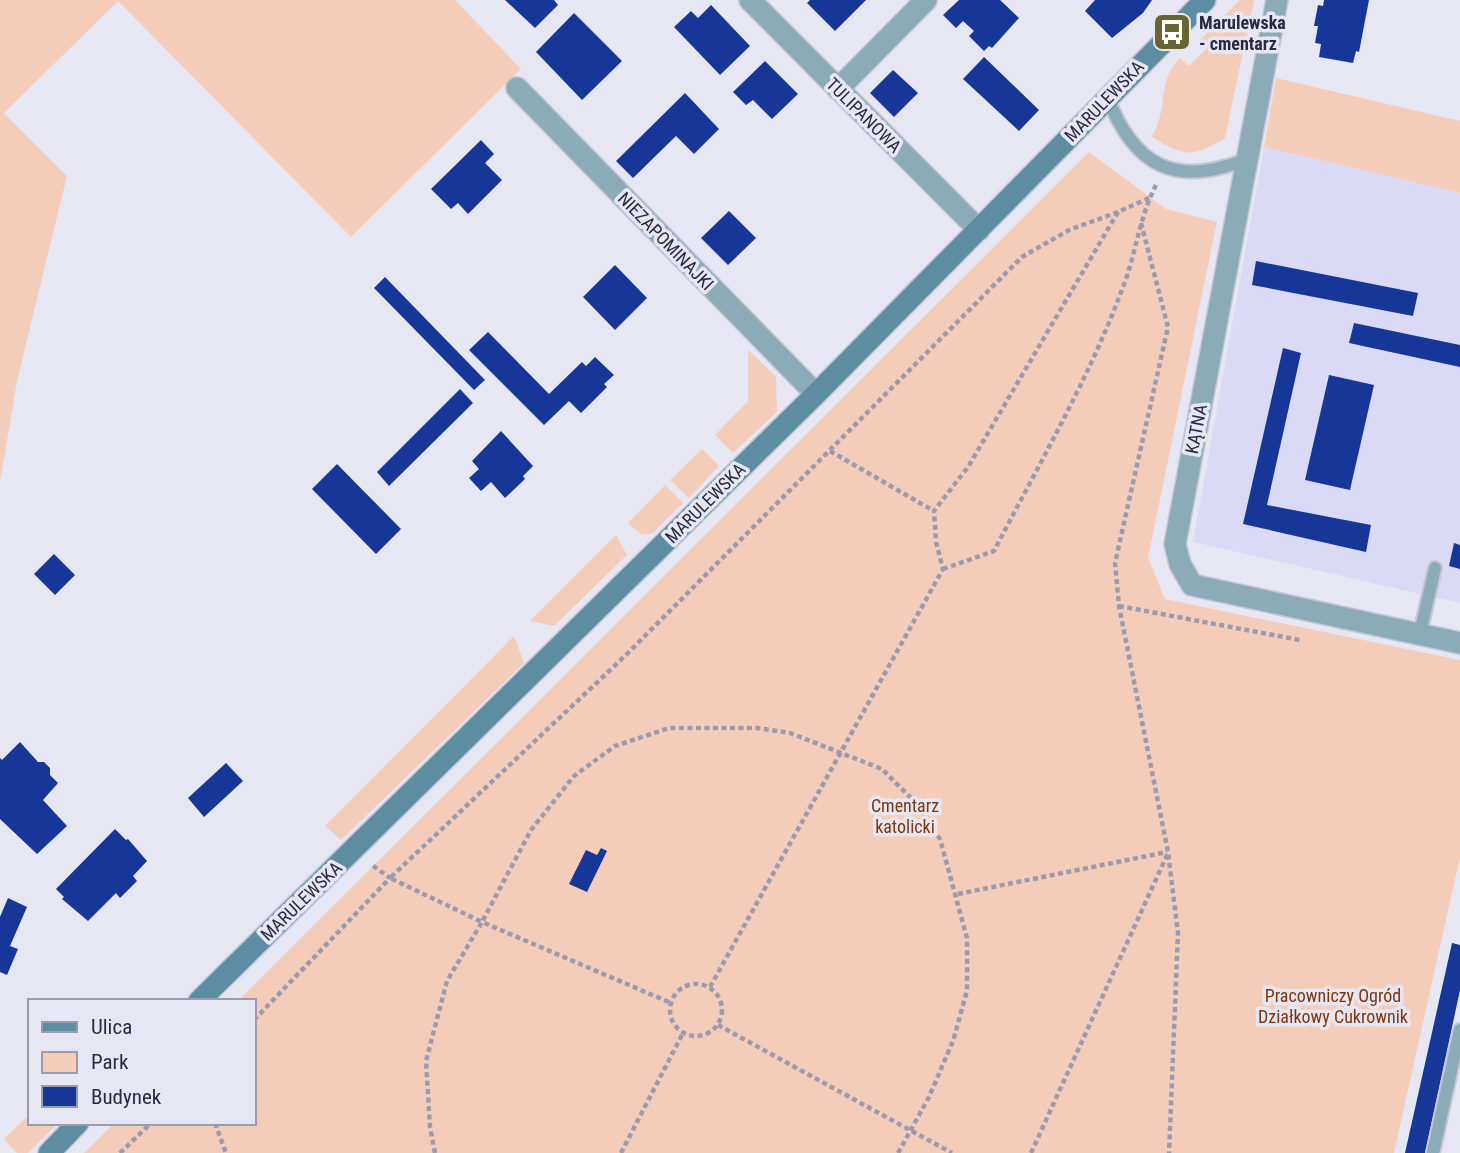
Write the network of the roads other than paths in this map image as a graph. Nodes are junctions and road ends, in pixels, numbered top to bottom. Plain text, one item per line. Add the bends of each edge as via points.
1 (750, 0) edge
2 (926, 0) edge
3 (1205, 0) edge
4 (1277, 0) edge
5 (517, 88) dead end
6 (838, 89) junction
7 (1107, 96) junction
8 (1247, 159) junction
9 (979, 230) junction
10 (816, 394) junction
11 (1435, 568) dead end
12 (1420, 633) junction
13 (1460, 643) edge
14 (201, 999) edge
15 (1460, 1030) edge
16 (76, 1125) edge
17 (49, 1153) edge
18 (1433, 1153) edge

1 - 6 street, TULIPANOWA
2 - 6 street
3 - 7 street, MARULEWSKA
4 - 8 street, KĄTNA
5 - 10 street, NIEZAPOMINAJKI
6 - 9 street, TULIPANOWA
7 - 8 lane via 1119,128 1135,148 1165,168 1188,173 1219,170
7 - 9 street, MARULEWSKA
8 - 12 street, KĄTNA via 1175,544 1180,564 1192,585
9 - 10 street, MARULEWSKA
10 - 14 street, MARULEWSKA
11 - 12 lane
12 - 13 street, KĄTNA
15 - 18 lane
16 - 17 street

